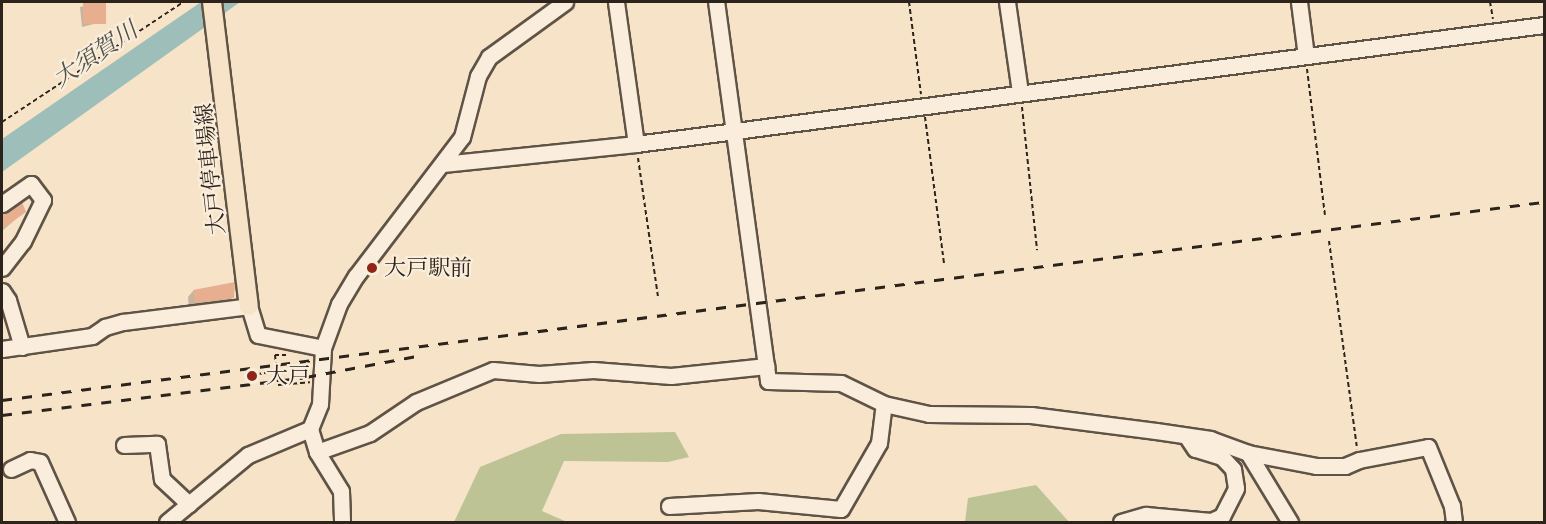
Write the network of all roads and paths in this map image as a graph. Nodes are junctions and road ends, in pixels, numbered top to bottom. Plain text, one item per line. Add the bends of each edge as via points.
1 (183, 2) edge
2 (212, 2) edge
3 (565, 2) edge
4 (616, 2) edge
5 (716, 2) edge
6 (909, 2) edge
7 (1007, 2) edge
8 (1299, 2) edge
9 (1490, 2) edge
10 (1545, 25) edge
11 (1494, 32) junction
12 (1306, 56) junction
13 (1020, 92) junction
14 (923, 104) junction
15 (2, 122) edge
16 (735, 130) junction
17 (636, 144) junction
18 (443, 164) junction
19 (2, 204) edge
20 (1325, 215) dead end
21 (1329, 241) dead end
22 (1037, 250) dead end
23 (944, 264) dead end
24 (2, 268) edge
25 (2, 293) edge
26 (658, 297) dead end
27 (249, 306) junction
28 (22, 346) junction
29 (323, 348) junction
30 (2, 349) edge
31 (275, 356) dead end
32 (766, 366) junction
33 (277, 372) junction
34 (257, 374) dead end
35 (321, 381) junction
36 (884, 404) junction
37 (310, 429) junction
38 (1187, 437) junction
39 (124, 445) dead end
40 (317, 452) junction
41 (1248, 453) junction
42 (1359, 460) junction
43 (11, 469) dead end
44 (189, 504) junction
45 (669, 506) dead end
46 (67, 522) edge
47 (167, 522) edge
48 (342, 522) edge
49 (1121, 522) edge
50 (1290, 522) edge
51 (1454, 522) edge

1 - 15 path
2 - 27 main road, 大戸停車場線
3 - 18 street via 489,57 478,76 469,122
4 - 17 street
5 - 16 street
6 - 14 path
7 - 13 street
8 - 12 street
9 - 11 path
10 - 11 street
11 - 12 street
12 - 13 street
12 - 20 path
13 - 14 street
13 - 22 path
14 - 16 street
14 - 23 path
16 - 17 street
16 - 32 street
17 - 18 street
17 - 26 path
18 - 29 street via 356,276 339,304
19 - 24 street via 31,184 43,200 22,241
21 - 42 path
25 - 28 street
27 - 28 street via 123,322 92,336
27 - 29 street via 258,335
28 - 30 street
29 - 35 street
31 - 33 path, bridge
32 - 36 street via 768,381 841,383
32 - 40 street via 671,376 593,370 539,374 494,370 416,402 370,434
33 - 34 path
33 - 35 path, bridge via 278,385
35 - 37 street via 320,404
36 - 38 street via 929,414 1032,415
36 - 45 street via 879,443 841,509 758,501
37 - 40 street
37 - 44 street via 248,454
38 - 41 street via 1210,439
38 - 49 street via 1195,449 1221,457 1233,469 1236,488 1222,516 1211,521 1146,515
39 - 44 street via 157,444 162,478
40 - 48 street via 340,491
41 - 42 street via 1316,466 1345,466
41 - 50 street
42 - 51 street via 1428,447 1452,506
43 - 46 street via 30,460 40,462
44 - 47 street

